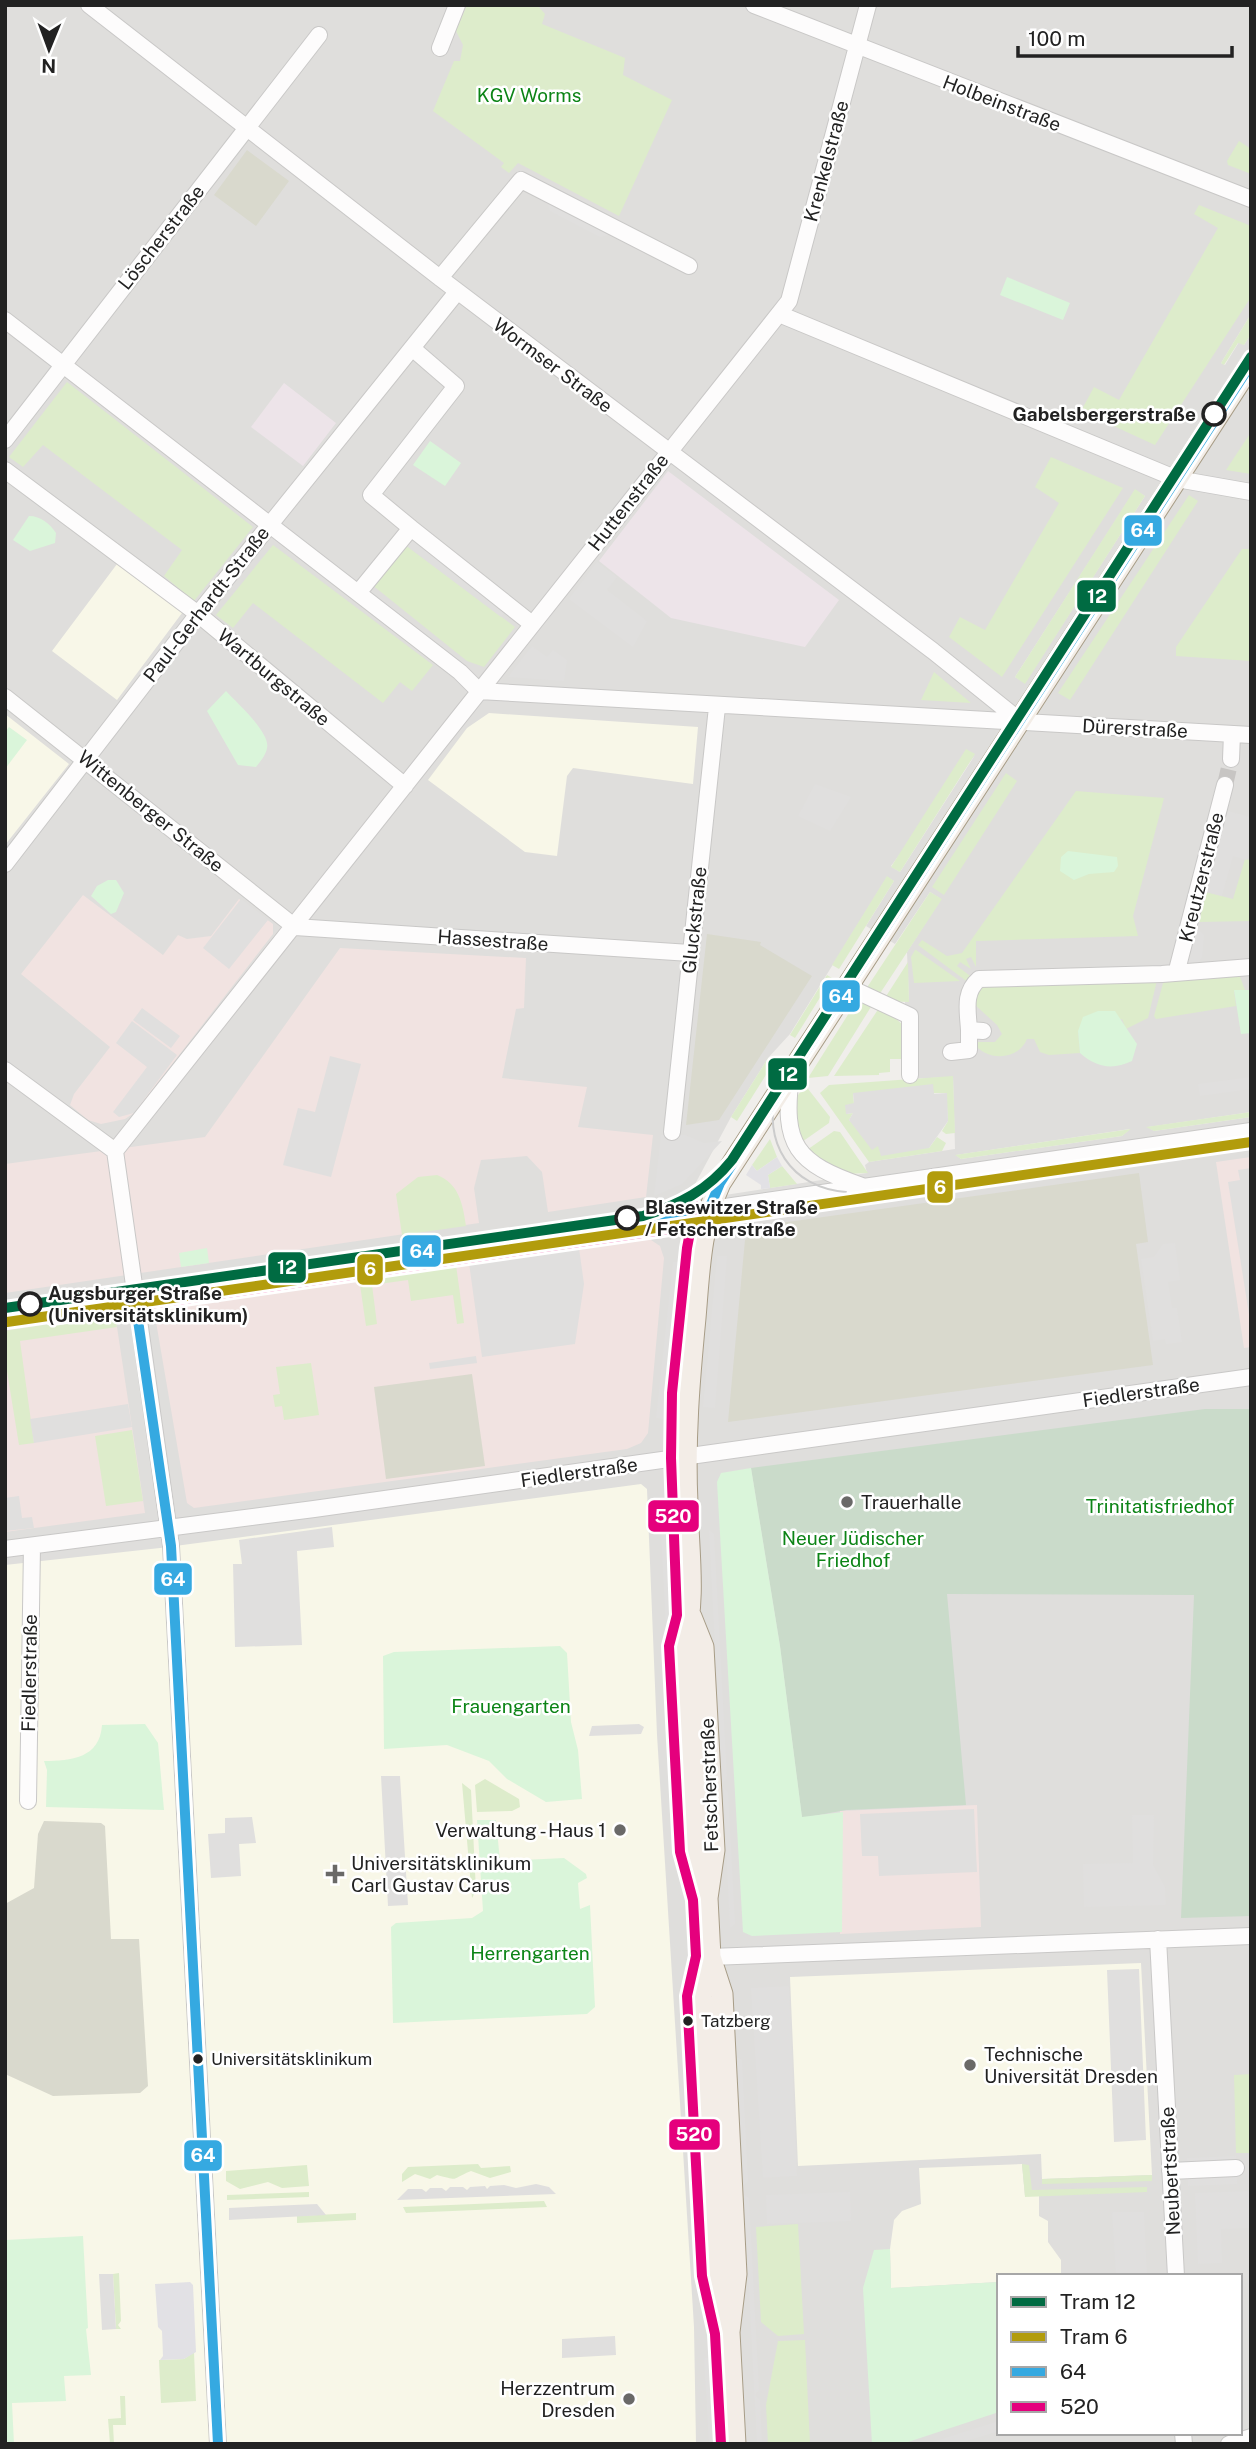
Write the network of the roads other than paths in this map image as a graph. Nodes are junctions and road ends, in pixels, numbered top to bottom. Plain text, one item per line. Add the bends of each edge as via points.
1 (89, 5) edge
2 (457, 5) edge
3 (754, 5) edge
4 (868, 5) edge
5 (319, 36) dead end
6 (857, 46) junction
7 (440, 48) dead end
8 (247, 128) junction
9 (1251, 199) edge
10 (690, 266) dead end
11 (440, 278) junction
12 (457, 292) junction
13 (779, 314) junction
14 (5, 320) edge
15 (412, 348) junction
16 (1251, 364) edge
17 (63, 365) junction
18 (5, 440) edge
19 (667, 451) junction
20 (5, 470) edge
21 (1177, 479) junction
22 (1251, 492) edge
23 (270, 524) junction
24 (411, 528) junction
25 (358, 593) junction
26 (198, 614) junction
27 (532, 624) junction
28 (479, 691) junction
29 (5, 697) edge
30 (717, 707) junction
31 (1020, 722) junction
32 (1232, 734) junction
33 (1251, 735) edge
34 (86, 759) junction
35 (1231, 759) tunnel mouth
36 (1225, 785) tunnel mouth
37 (405, 786) junction
38 (5, 864) edge
39 (295, 927) junction
40 (690, 953) junction
41 (1251, 967) edge
42 (1177, 970) junction
43 (848, 987) junction
44 (951, 1052) dead end
45 (5, 1070) edge
46 (791, 1074) junction
47 (910, 1075) dead end
48 (1251, 1131) edge
49 (672, 1132) dead end
50 (115, 1151) junction
51 (864, 1187) junction
52 (709, 1209) junction
53 (134, 1293) junction
54 (5, 1311) edge
55 (1251, 1377) edge
56 (685, 1457) junction
57 (168, 1529) junction
58 (32, 1546) junction
59 (5, 1549) edge
60 (28, 1801) dead end
61 (1251, 1936) edge
62 (1158, 1940) junction
63 (710, 1957) junction
64 (1236, 2168) dead end
65 (1170, 2171) junction
66 (1176, 2274) edge
67 (1251, 2437) edge
68 (218, 2444) edge
69 (735, 2444) edge
70 (1229, 2444) edge

1 - 8 street, Wormser Straße
2 - 7 street
3 - 6 street, Holbeinstraße
4 - 6 street, Krenkelstraße
5 - 8 street, Löscherstraße
6 - 9 street, Holbeinstraße
6 - 13 street, Krenkelstraße via 789,301
8 - 11 street, Wormser Straße
8 - 17 street, Löscherstraße
10 - 11 street via 521,180
11 - 12 street, Wormser Straße
12 - 15 street, Paul-Gerhardt-Straße
12 - 19 street, Wormser Straße
13 - 19 street, Huttenstraße
13 - 21 street
14 - 17 street
15 - 23 street, Paul-Gerhardt-Straße
15 - 24 street via 456,386 371,495
16 - 21 main road
17 - 18 street, Löscherstraße
17 - 23 street
19 - 27 street, Huttenstraße
19 - 31 street, Wormser Straße
20 - 26 street, Wartburgstraße
21 - 22 street
21 - 31 main road
23 - 25 street
23 - 26 street, Paul-Gerhardt-Straße
24 - 25 street
24 - 27 street
25 - 28 street
26 - 34 street, Paul-Gerhardt-Straße
26 - 37 street, Wartburgstraße
27 - 28 street, Huttenstraße
28 - 30 street, Dürerstraße
28 - 37 street, Huttenstraße
29 - 34 street, Wittenberger Straße
30 - 31 street, Dürerstraße
30 - 40 street, Gluckstraße
31 - 32 street, Dürerstraße
31 - 43 main road
32 - 33 street, Dürerstraße
32 - 35 street
34 - 38 street, Paul-Gerhardt-Straße
34 - 39 street, Wittenberger Straße
36 - 42 street, Kreutzerstraße
37 - 39 street, Huttenstraße
39 - 40 street, Hassestraße
39 - 50 street, Huttenstraße
40 - 49 street, Gluckstraße
41 - 42 street
42 - 44 street via 979,979 967,998 976,1031 969,1051
43 - 46 main road
43 - 47 street via 909,1016
45 - 50 street
46 - 51 street via 788,1114 797,1150 822,1171
46 - 52 main road via 720,1183
48 - 51 street
50 - 53 street
51 - 52 street
52 - 53 street
52 - 56 main road, Fetscherstraße via 686,1394
53 - 54 street
53 - 57 street
55 - 56 street, Fiedlerstraße
56 - 57 street, Fiedlerstraße
56 - 63 main road, Fetscherstraße via 691,1617 703,1647 714,1850 707,1898
57 - 58 street, Fiedlerstraße
57 - 68 street
58 - 59 street, Fiedlerstraße
58 - 60 street, Fiedlerstraße
61 - 62 street
62 - 63 street
62 - 65 street, Neubertstraße
63 - 69 main road via 722,1993 727,2090 736,2274 729,2332
64 - 65 street
65 - 66 street, Neubertstraße
67 - 70 street

